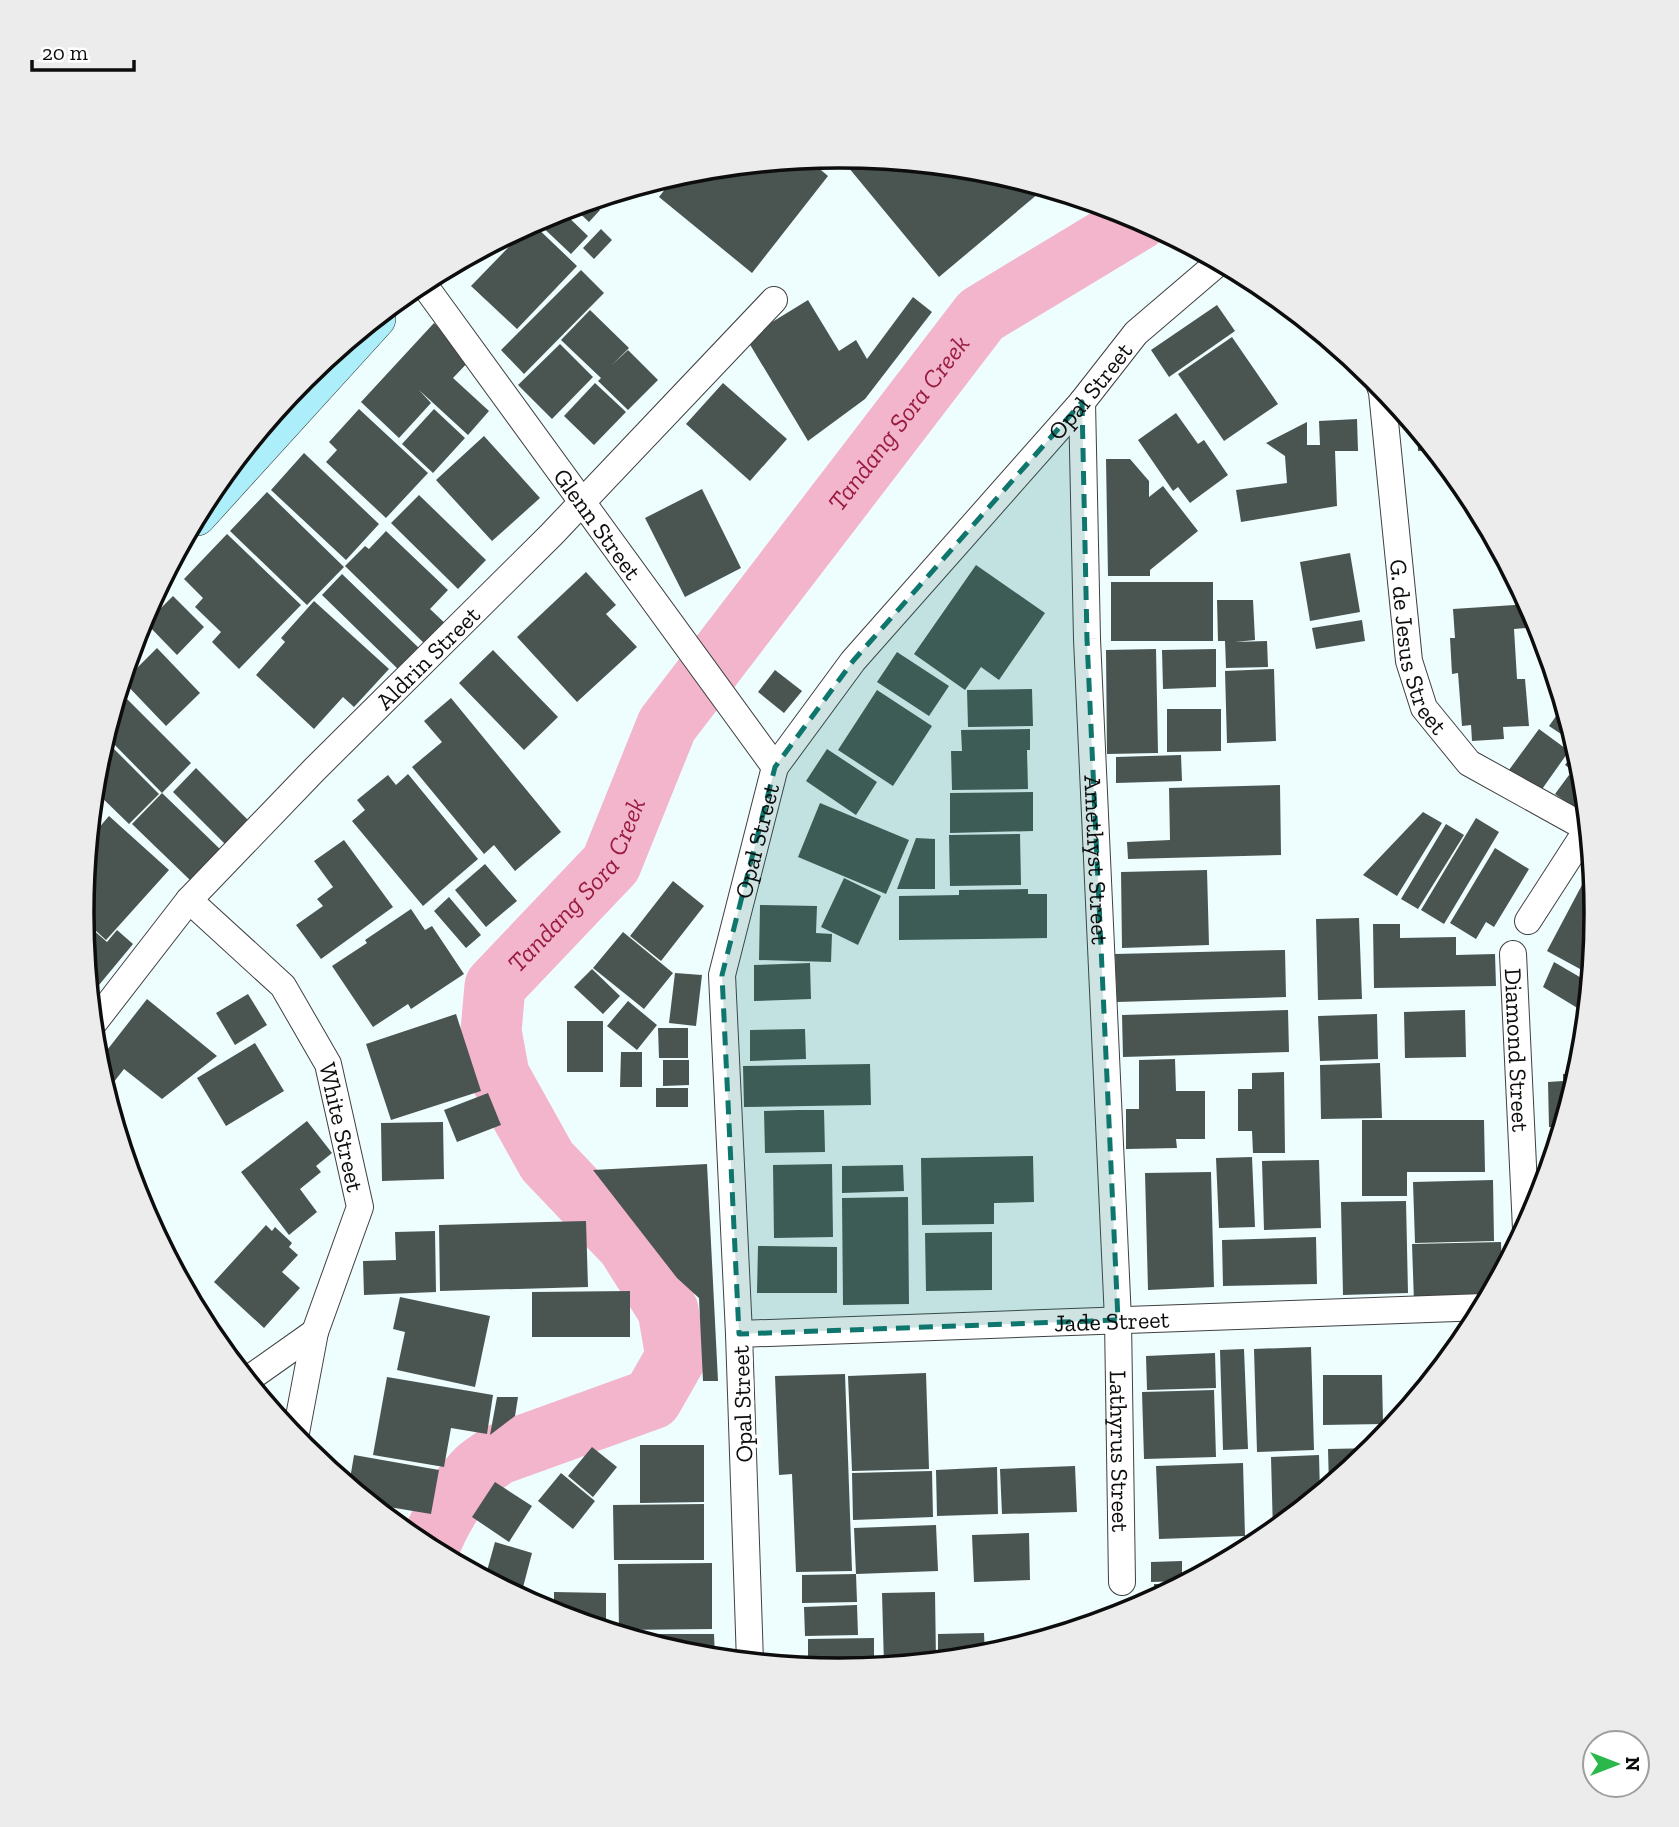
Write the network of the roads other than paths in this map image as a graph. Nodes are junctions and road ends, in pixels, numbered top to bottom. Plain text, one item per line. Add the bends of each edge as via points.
1 (1212, 268) edge
2 (429, 292) edge
3 (774, 300) dead end
4 (326, 374) edge
5 (1082, 402) junction
6 (1383, 405) edge
7 (246, 463) edge
8 (582, 500) junction
9 (775, 767) junction
10 (1579, 824) edge
11 (1581, 841) edge
12 (189, 900) junction
13 (1528, 922) dead end
14 (1513, 954) dead end
15 (101, 1013) edge
16 (1525, 1206) edge
17 (1471, 1307) edge
18 (1118, 1320) junction
19 (315, 1332) junction
20 (739, 1334) junction
21 (254, 1375) edge
22 (298, 1424) edge
23 (1122, 1582) dead end
24 (750, 1653) edge

1 - 5 street, Opal Street via 1136,334
2 - 8 street, Glenn Street
3 - 8 street, Aldrin Street
4 - 7 main road
5 - 9 street, Opal Street via 853,661
5 - 18 street, Amethyst Street via 1087,639
6 - 10 street, G. de Jesus Street via 1409,661 1424,708 1469,763
8 - 9 street, Glenn Street
8 - 12 street, Aldrin Street
9 - 20 street, Opal Street via 722,975
11 - 13 street
12 - 15 street, Aldrin Street
12 - 19 street, White Street via 283,986 328,1064 360,1207
14 - 16 street, Diamond Street
17 - 18 street, Jade Street
18 - 20 street, Jade Street
18 - 23 street, Lathyrus Street
19 - 21 street
19 - 22 street, White Street
20 - 24 street, Opal Street

